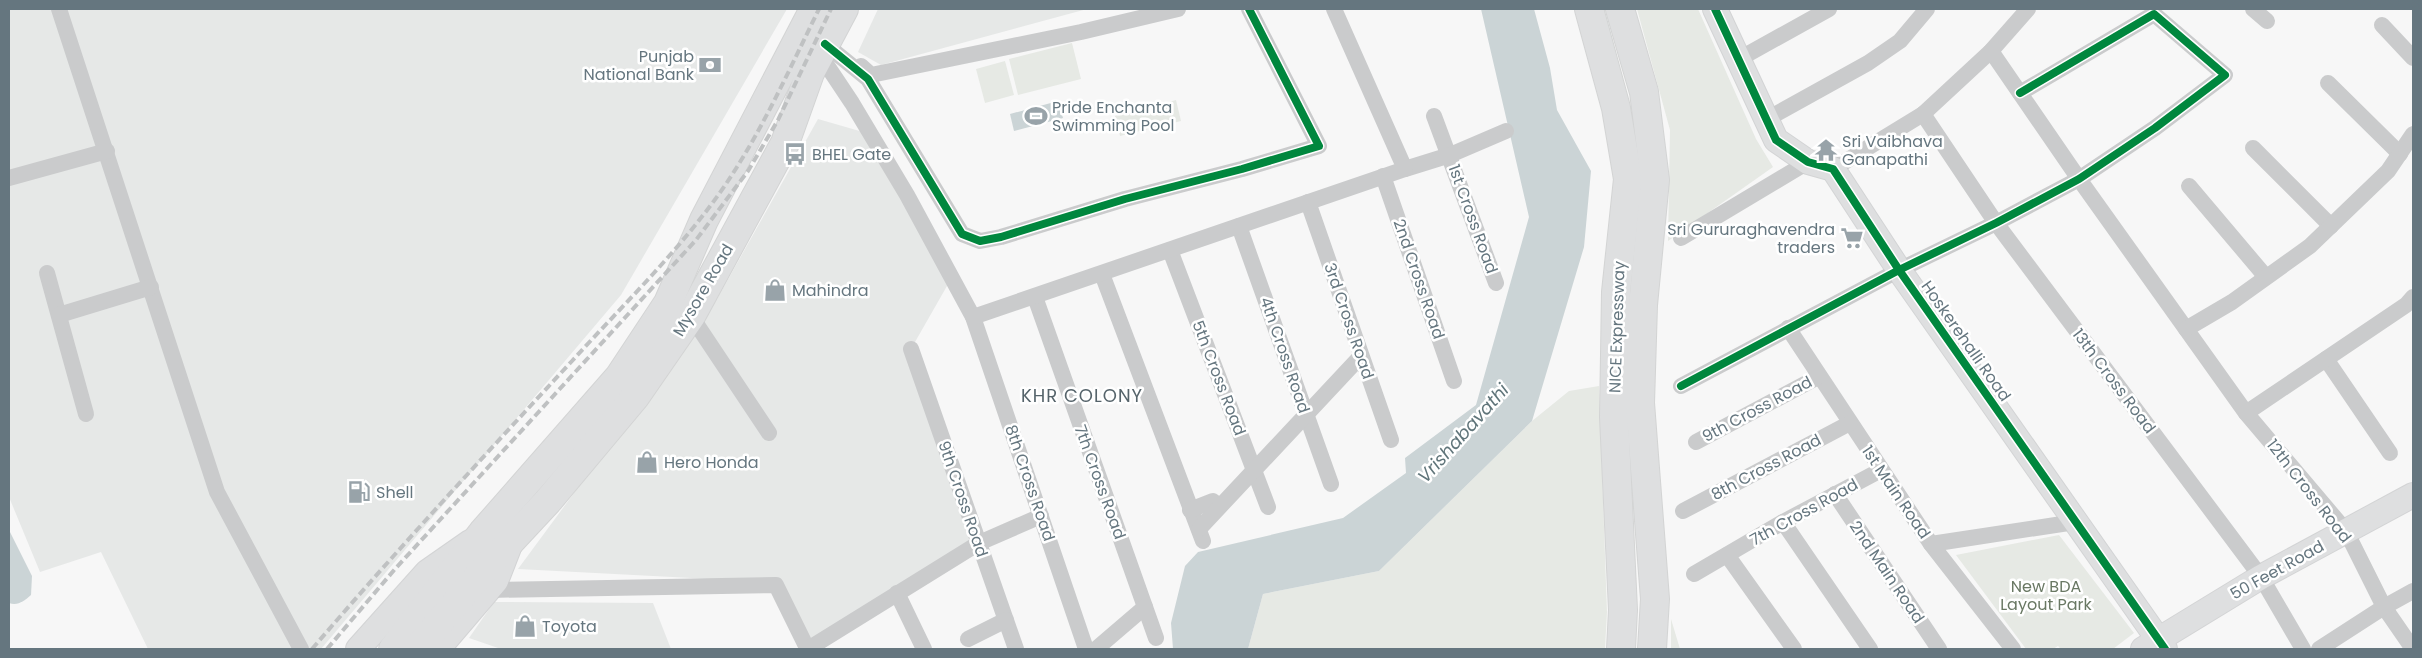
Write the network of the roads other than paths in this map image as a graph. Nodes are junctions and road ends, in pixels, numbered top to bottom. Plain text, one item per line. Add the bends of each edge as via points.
1 (59, 9) edge
2 (814, 9) edge
3 (844, 9) edge
4 (1138, 9) edge
5 (1178, 9) edge
6 (1249, 9) edge
7 (1334, 9) edge
8 (1589, 9) edge
9 (1620, 9) edge
10 (1715, 9) edge
11 (1829, 9) edge
12 (1927, 9) edge
13 (2028, 9) edge
14 (2253, 9) edge
15 (2156, 11) edge
16 (2268, 21) dead end
17 (1123, 22) junction
18 (2382, 25) dead end
19 (824, 46) junction
20 (1991, 51) junction
21 (2413, 58) edge
22 (1739, 59) junction
23 (2328, 83) dead end
24 (2020, 93) junction
25 (1923, 114) junction
26 (1434, 116) dead end
27 (1767, 119) junction
28 (1506, 131) dead end
29 (2413, 134) edge
30 (2253, 148) dead end
31 (108, 151) junction
32 (2400, 154) junction
33 (1450, 155) junction
34 (1808, 162) junction
35 (1405, 169) junction
36 (1833, 169) junction
37 (1383, 176) junction
38 (9, 178) edge
39 (2079, 180) junction
40 (2189, 186) dead end
41 (1207, 188) dead end
42 (1146, 194) junction
43 (1308, 202) junction
44 (1996, 224) junction
45 (1239, 226) junction
46 (2331, 226) junction
47 (1681, 238) dead end
48 (1170, 250) junction
49 (1899, 270) junction
50 (47, 273) dead end
51 (1102, 274) junction
52 (2266, 278) junction
53 (1496, 284) dead end
54 (151, 286) junction
55 (1035, 297) junction
56 (2411, 306) edge
57 (59, 315) junction
58 (691, 316) junction
59 (973, 317) junction
60 (1788, 328) junction
61 (2186, 329) junction
62 (910, 349) dead end
63 (1361, 356) junction
64 (2326, 359) junction
65 (1818, 377) junction
66 (1454, 381) dead end
67 (1681, 386) dead end
68 (2246, 413) junction
69 (86, 414) dead end
70 (1306, 415) junction
71 (1850, 423) junction
72 (768, 433) dead end
73 (1391, 440) dead end
74 (1696, 442) dead end
75 (2390, 453) dead end
76 (1254, 470) junction
77 (1881, 470) junction
78 (1331, 484) dead end
79 (1835, 494) junction
80 (2413, 495) edge
81 (1213, 502) dead end
82 (1268, 507) dead end
83 (1190, 510) junction
84 (1683, 511) dead end
85 (1041, 516) junction
86 (1783, 522) junction
87 (2075, 522) junction
88 (483, 532) junction
89 (2346, 532) junction
90 (979, 543) junction
91 (1932, 544) junction
92 (1727, 555) junction
93 (1694, 574) dead end
94 (2261, 577) junction
95 (484, 582) junction
96 (2413, 591) edge
97 (897, 593) junction
98 (1146, 607) junction
99 (2384, 607) junction
100 (1006, 620) junction
101 (1156, 638) dead end
102 (968, 639) dead end
103 (2155, 646) edge
104 (301, 649) edge
105 (358, 649) edge
106 (392, 649) edge
107 (418, 649) edge
108 (438, 649) edge
109 (808, 649) edge
110 (924, 649) edge
111 (1016, 649) edge
112 (1086, 649) edge
113 (1096, 649) edge
114 (1621, 649) edge
115 (1652, 649) edge
116 (1794, 649) edge
117 (1870, 649) edge
118 (1940, 649) edge
119 (2013, 649) edge
120 (2302, 649) edge
121 (2319, 649) edge
122 (2413, 649) edge

1 - 31 street
2 - 88 highway, Mysore Road via 704,220 668,303 619,377
3 - 19 highway, Mysore Road
4 - 17 street
5 - 17 street
6 - 42 street via 1319,146
7 - 35 street
8 - 114 highway, NICE Expressway via 1616,108 1628,179 1616,292 1614,417 1623,610
9 - 115 highway, NICE Expressway via 1644,92 1655,180 1643,305 1640,403 1654,599
10 - 22 street
11 - 22 street
12 - 27 street via 1900,41
13 - 20 street
14 - 16 street
15 - 24 street
15 - 39 street via 2225,75
17 - 19 street via 871,75
18 - 21 street
19 - 42 street via 868,78 962,234 980,240 1001,237
19 - 58 highway, Mysore Road via 810,73 785,143
19 - 59 street, 8th Cross Road via 852,103
20 - 24 street, 12th Cross Road
20 - 25 street
22 - 27 street
23 - 32 street
24 - 39 street, 12th Cross Road
25 - 36 street
25 - 44 street, 13th Cross Road
26 - 33 street, 1st Cross Road
27 - 34 street via 1776,140
28 - 33 street
29 - 32 street
30 - 46 street
31 - 38 street
31 - 54 street
32 - 46 street via 2388,171
33 - 35 street
33 - 53 street, 1st Cross Road
34 - 36 street
34 - 47 street
35 - 37 street
36 - 49 street, Hoskerehalli Road
37 - 43 street
37 - 66 street, 2nd Cross Road
39 - 44 street
39 - 61 street, 12th Cross Road
40 - 52 street
41 - 42 street via 1161,202
43 - 45 street
43 - 63 street, 3rd Cross Road
44 - 49 street
44 - 94 street, 13th Cross Road
45 - 48 street
45 - 70 street, 4th Cross Road
46 - 52 street
48 - 51 street
48 - 76 street, 5th Cross Road
49 - 60 street
49 - 87 street, Hoskerehalli Road
50 - 57 street
51 - 55 street
51 - 83 street
52 - 61 street
54 - 57 street
54 - 104 street via 217,492
55 - 59 street
55 - 98 street, 7th Cross Road
56 - 64 street
57 - 69 street
58 - 72 street
58 - 95 highway, Mysore Road via 635,397 512,541
59 - 85 street, 8th Cross Road
60 - 65 street, 1st Main Road
60 - 67 street
61 - 68 street, 12th Cross Road
62 - 90 street, 9th Cross Road
63 - 70 street
63 - 73 street, 3rd Cross Road
64 - 68 street
64 - 75 street
65 - 71 street, 1st Main Road
65 - 74 street, 9th Cross Road
68 - 89 street, 12th Cross Road
70 - 76 street
70 - 78 street, 4th Cross Road
71 - 77 street, 1st Main Road
71 - 84 street, 8th Cross Road
76 - 82 street, 5th Cross Road
76 - 83 street via 1201,535
77 - 79 street, 7th Cross Road
77 - 91 street, 1st Main Road
79 - 86 street, 7th Cross Road
79 - 118 street, 2nd Main Road
80 - 89 street, 50 Feet Road
81 - 83 street
85 - 90 street
85 - 112 street, 8th Cross Road
86 - 92 street, 7th Cross Road
86 - 117 street
87 - 91 street
87 - 103 street, Hoskerehalli Road
88 - 105 street, Mysore Road via 427,572
88 - 106 highway, Mysore Road
89 - 94 street, 50 Feet Road
89 - 99 street, 12th Cross Road
90 - 97 street
90 - 100 street, 9th Cross Road
91 - 119 street, 1st Main Road
92 - 93 street, 7th Cross Road
92 - 116 street
94 - 103 street, 50 Feet Road
94 - 120 street, 13th Cross Road
95 - 107 highway
95 - 108 street, Mysore Road
95 - 109 street via 776,585
96 - 99 street
97 - 109 street
97 - 110 street
98 - 101 street, 7th Cross Road
98 - 113 street
99 - 121 street
99 - 122 street, 12th Cross Road
100 - 102 street
100 - 111 street, 9th Cross Road

